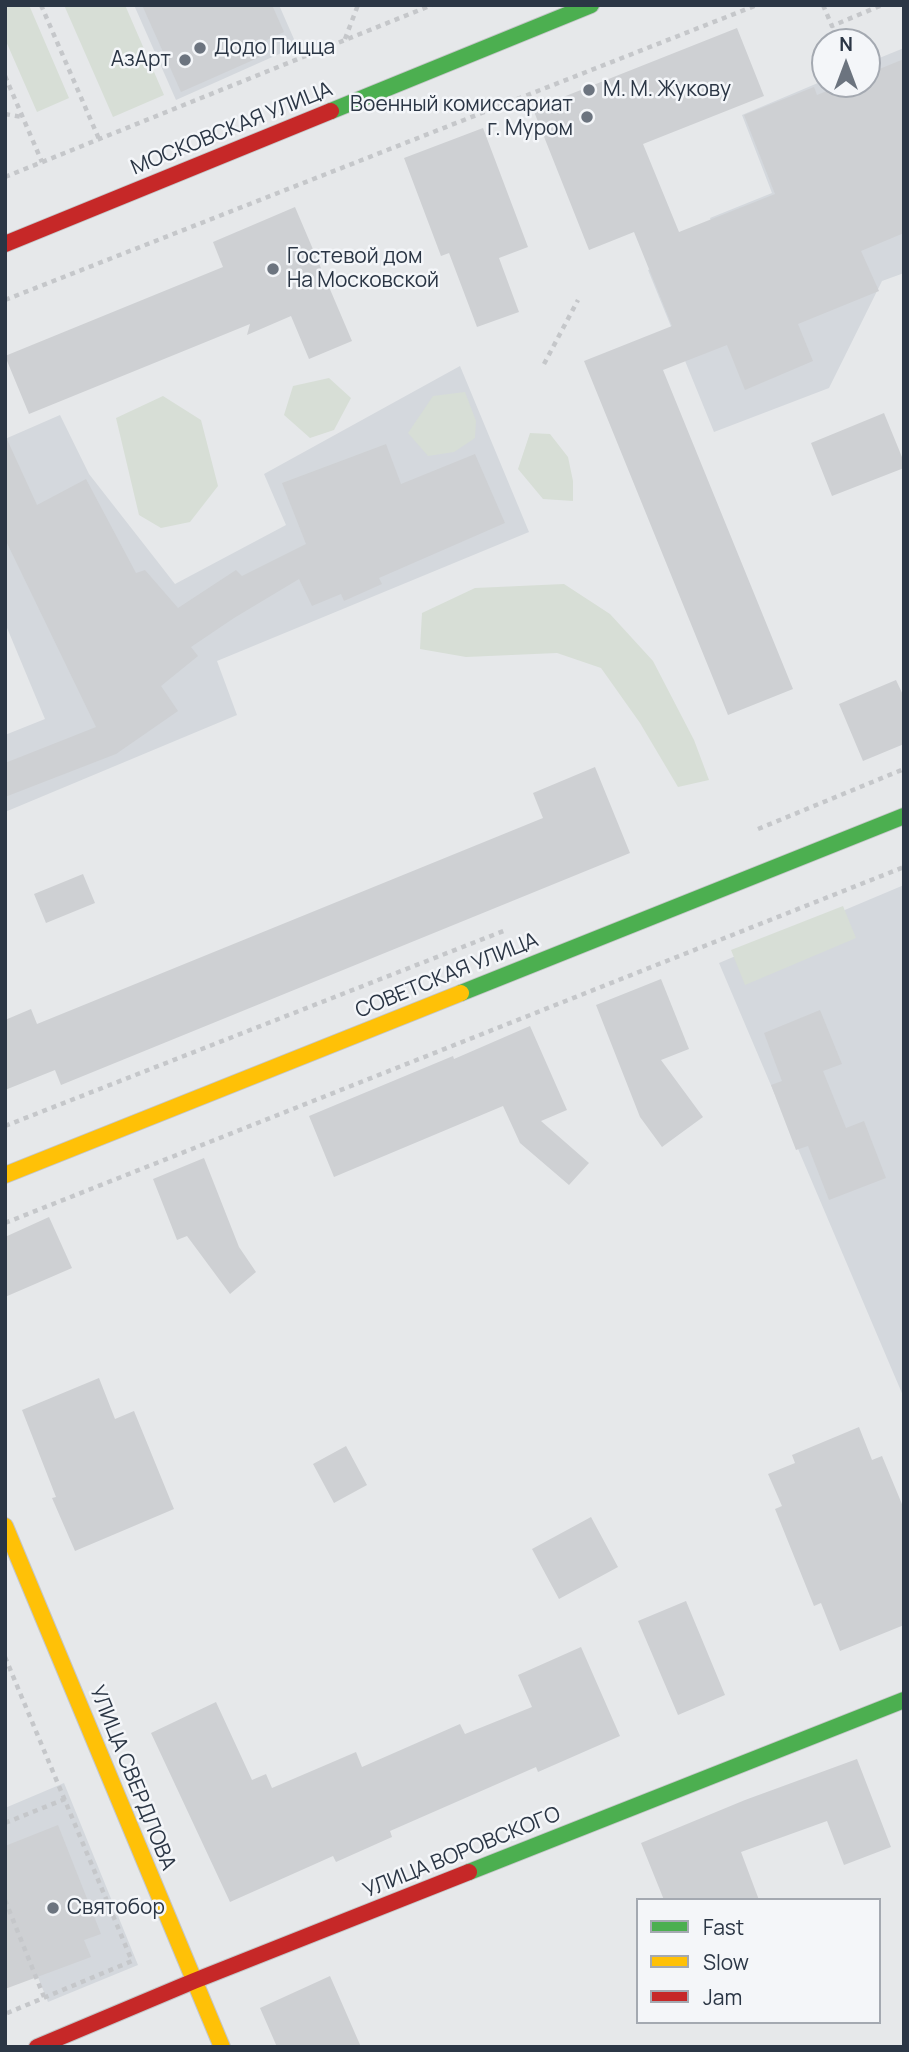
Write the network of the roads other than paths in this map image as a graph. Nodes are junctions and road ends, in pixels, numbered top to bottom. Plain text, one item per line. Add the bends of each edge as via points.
1 (591, 5) edge
2 (5, 244) edge
3 (904, 816) edge
4 (5, 1175) edge
5 (5, 1526) edge
6 (904, 1700) edge
7 (194, 1981) junction
8 (37, 2047) edge
9 (222, 2047) edge

1 - 2 street, МОСКОВСКАЯ УЛИЦА
3 - 4 street, СОВЕТСКАЯ УЛИЦА
5 - 7 street, УЛИЦА СВЕРДЛОВА
6 - 7 street, УЛИЦА ВОРОВСКОГО
7 - 8 street, УЛИЦА ВОРОВСКОГО
7 - 9 street, УЛИЦА СВЕРДЛОВА

